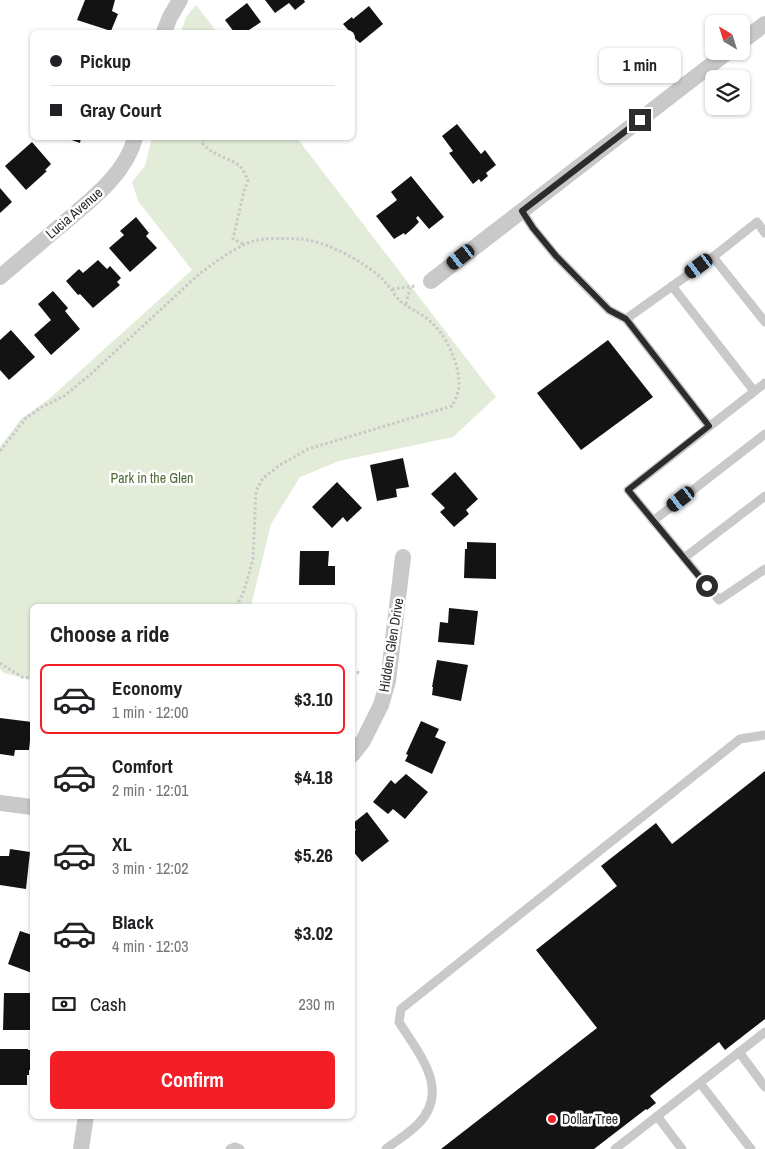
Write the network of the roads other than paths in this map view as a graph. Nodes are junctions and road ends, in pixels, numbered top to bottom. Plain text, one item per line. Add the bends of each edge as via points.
1 (180, 0) edge
2 (765, 24) edge
3 (165, 30) edge
4 (750, 35) edge
5 (717, 60) edge
6 (134, 140) edge
7 (522, 211) junction
8 (765, 233) edge
9 (713, 257) junction
10 (0, 277) edge
11 (431, 281) road end
12 (672, 286) junction
13 (626, 319) junction
14 (765, 322) edge
15 (765, 383) edge
16 (754, 391) junction
17 (709, 426) junction
18 (765, 434) edge
19 (765, 496) edge
20 (654, 520) junction
21 (403, 558) dead end
22 (684, 558) junction
23 (765, 569) edge
24 (765, 735) edge
25 (355, 751) edge
26 (0, 803) edge
27 (30, 807) edge
28 (765, 1032) edge
29 (739, 1052) junction
30 (700, 1083) junction
31 (765, 1087) edge
32 (657, 1116) junction
33 (86, 1119) edge
34 (618, 1148) edge
35 (81, 1149) edge
36 (230, 1149) edge
37 (240, 1149) edge
38 (386, 1149) edge
39 (682, 1149) edge
40 (751, 1149) edge

1 - 3 street
2 - 4 street
5 - 7 street
6 - 10 street, Lucia Avenue via 119,169 99,193
7 - 11 street
7 - 13 lane via 556,256 609,310
8 - 9 lane via 757,222
9 - 12 lane
9 - 14 lane
12 - 13 lane
12 - 16 lane
13 - 17 lane
15 - 16 lane
16 - 17 lane
17 - 20 lane via 628,490
18 - 20 lane
19 - 22 lane
20 - 22 lane
21 - 25 street, Hidden Glen Drive via 388,681 381,705
22 - 23 lane via 719,600
24 - 38 lane via 740,739 402,1009 399,1022 427,1068 433,1084 433,1100 417,1125
26 - 27 street
28 - 29 lane
29 - 30 lane
29 - 31 lane
30 - 32 lane
30 - 40 lane
32 - 34 lane
32 - 39 lane
33 - 35 street
36 - 37 lane

